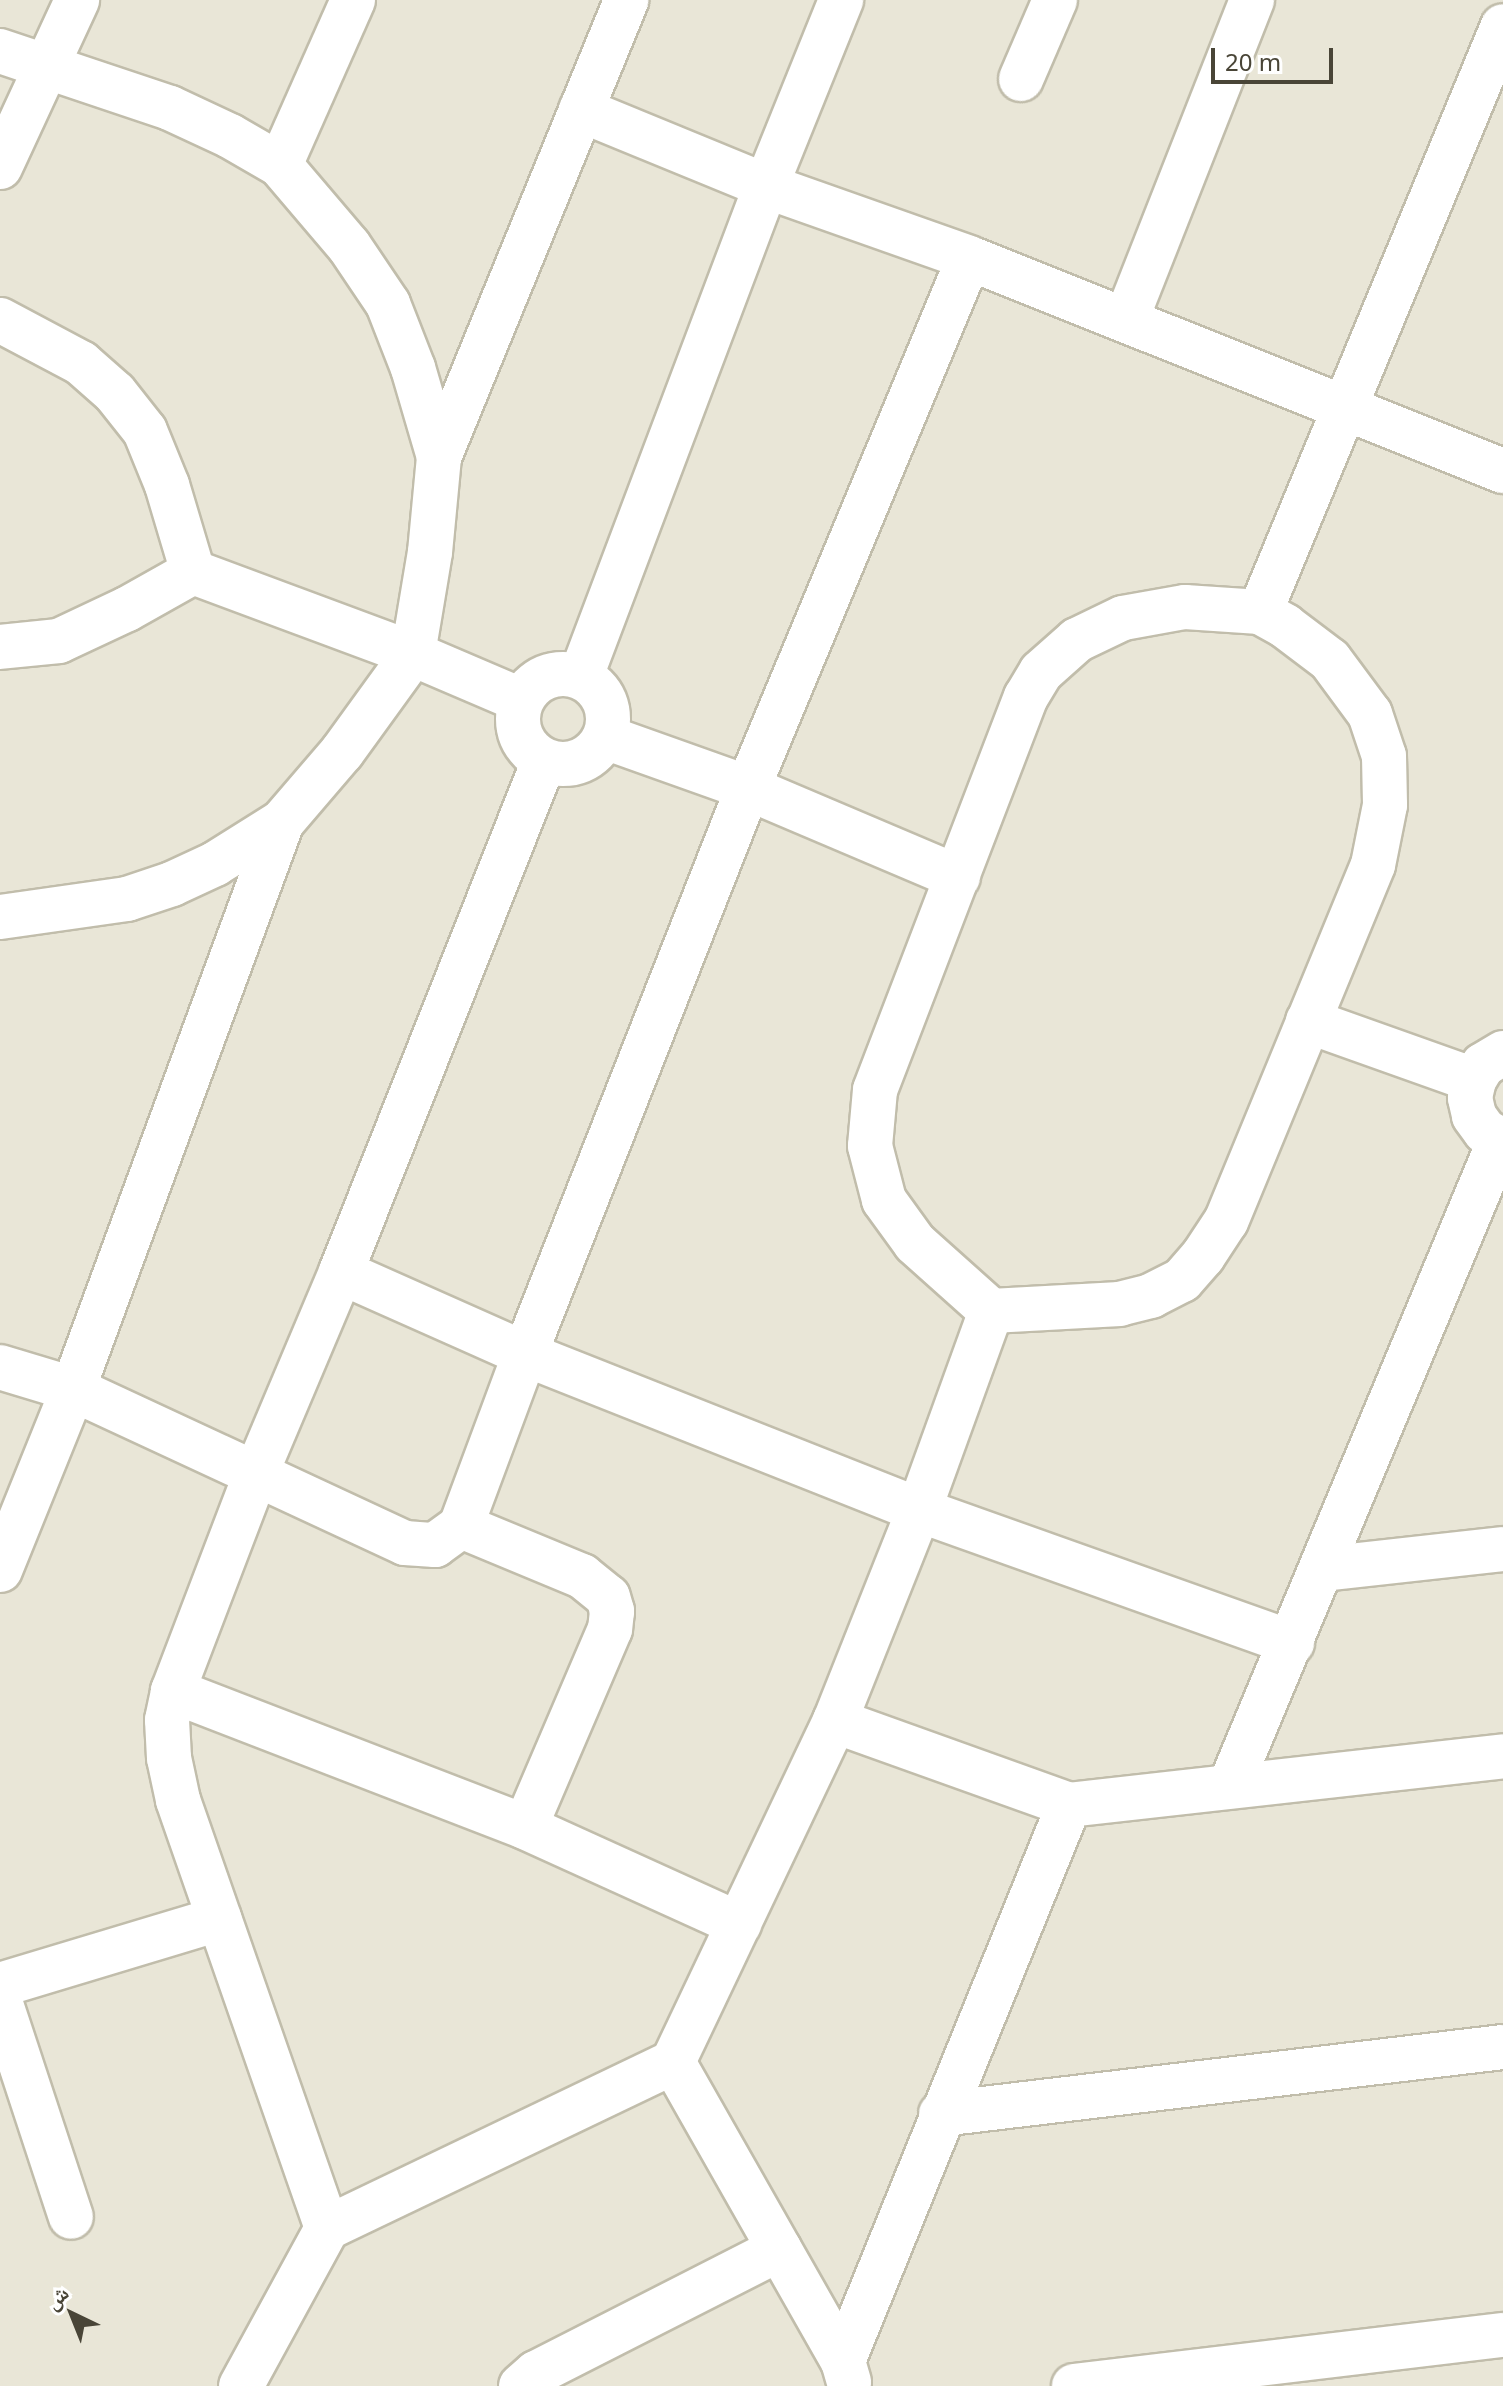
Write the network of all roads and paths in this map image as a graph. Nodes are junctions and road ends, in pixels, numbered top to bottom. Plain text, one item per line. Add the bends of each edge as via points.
1 (77, 0) edge
2 (353, 0) edge
3 (626, 0) edge
4 (841, 0) edge
5 (1055, 0) edge
6 (1252, 0) edge
7 (1476, 0) edge
8 (1503, 26) edge
9 (0, 51) edge
10 (47, 66) junction
11 (1021, 79) dead end
12 (581, 110) junction
13 (280, 165) junction
14 (0, 167) edge
15 (766, 186) junction
16 (969, 258) junction
17 (0, 320) edge
18 (1126, 320) junction
19 (1346, 407) junction
20 (439, 457) junction
21 (1503, 471) edge
22 (193, 572) junction
23 (1260, 612) junction
24 (0, 647) edge
25 (413, 654) junction
26 (581, 676) junction
27 (521, 700) junction
28 (605, 737) junction
29 (544, 761) junction
30 (748, 788) junction
31 (282, 822) junction
32 (958, 877) junction
33 (0, 917) edge
34 (1308, 1021) junction
35 (1488, 1067) edge
36 (1502, 1141) edge
37 (341, 1272) junction
38 (991, 1311) junction
39 (525, 1354) junction
40 (0, 1367) edge
41 (73, 1389) junction
42 (255, 1476) junction
43 (919, 1510) junction
44 (461, 1526) junction
45 (1503, 1549) edge
46 (1323, 1569) junction
47 (0, 1570) edge
48 (1292, 1643) junction
49 (173, 1691) junction
50 (835, 1721) junction
51 (1503, 1756) edge
52 (1230, 1786) junction
53 (1069, 1805) junction
54 (525, 1827) junction
55 (219, 1919) junction
56 (739, 1924) junction
57 (0, 1985) edge
58 (0, 2001) edge
59 (1503, 2047) edge
60 (673, 2062) junction
61 (941, 2114) junction
62 (71, 2217) dead end
63 (327, 2228) junction
64 (779, 2249) junction
65 (1503, 2335) edge
66 (846, 2374) edge
67 (241, 2386) edge
68 (521, 2386) edge
69 (1074, 2386) edge

1 - 10 street
2 - 13 street
3 - 12 street
4 - 15 street
5 - 11 street
6 - 18 street
7 - 8 street via 1485,15
8 - 19 street
9 - 10 street
10 - 13 street via 170,108
10 - 14 street
12 - 15 street
12 - 20 street
13 - 20 street via 349,246 388,304
15 - 16 street
15 - 26 street
16 - 18 street
16 - 30 street
17 - 22 street via 81,363 145,431
18 - 19 street
19 - 21 street
19 - 23 street
20 - 25 street
22 - 24 street via 59,641
22 - 25 street
23 - 32 street via 1185,607 1123,618 1077,640 1041,672 1026,697
23 - 34 street via 1330,660 1370,714 1384,756 1385,805 1373,865
25 - 27 street
25 - 31 street via 342,752
26 - 27 street via 546,676
26 - 28 street via 606,701
27 - 29 street via 520,735 529,751
28 - 29 street via 595,752 579,761
28 - 30 street
29 - 37 street
30 - 32 street
30 - 39 street
31 - 33 street via 172,884 127,899
31 - 41 street
32 - 38 street via 875,1090 870,1146 884,1200 915,1243
34 - 35 street
34 - 38 street via 1226,1221 1182,1280 1120,1304
35 - 36 street via 1470,1098 1485,1131
36 - 46 street
37 - 39 street
37 - 42 street
38 - 43 street
39 - 43 street
39 - 44 street
40 - 41 street
41 - 42 street
41 - 47 street
42 - 44 street via 405,1543 435,1545
42 - 49 street
43 - 48 street
43 - 50 street
44 - 54 street via 582,1576 608,1597 612,1611 610,1629
45 - 46 street
46 - 48 street
48 - 52 street
49 - 54 street
49 - 55 street via 167,1720 169,1758
50 - 53 street
50 - 56 street
51 - 52 street
52 - 53 street
53 - 61 street
54 - 56 street
55 - 57 street
55 - 63 street
56 - 60 street
58 - 62 street
59 - 61 street
60 - 63 street
60 - 64 street
61 - 66 street
63 - 67 street
64 - 66 street
64 - 68 street via 536,2373
65 - 69 street

